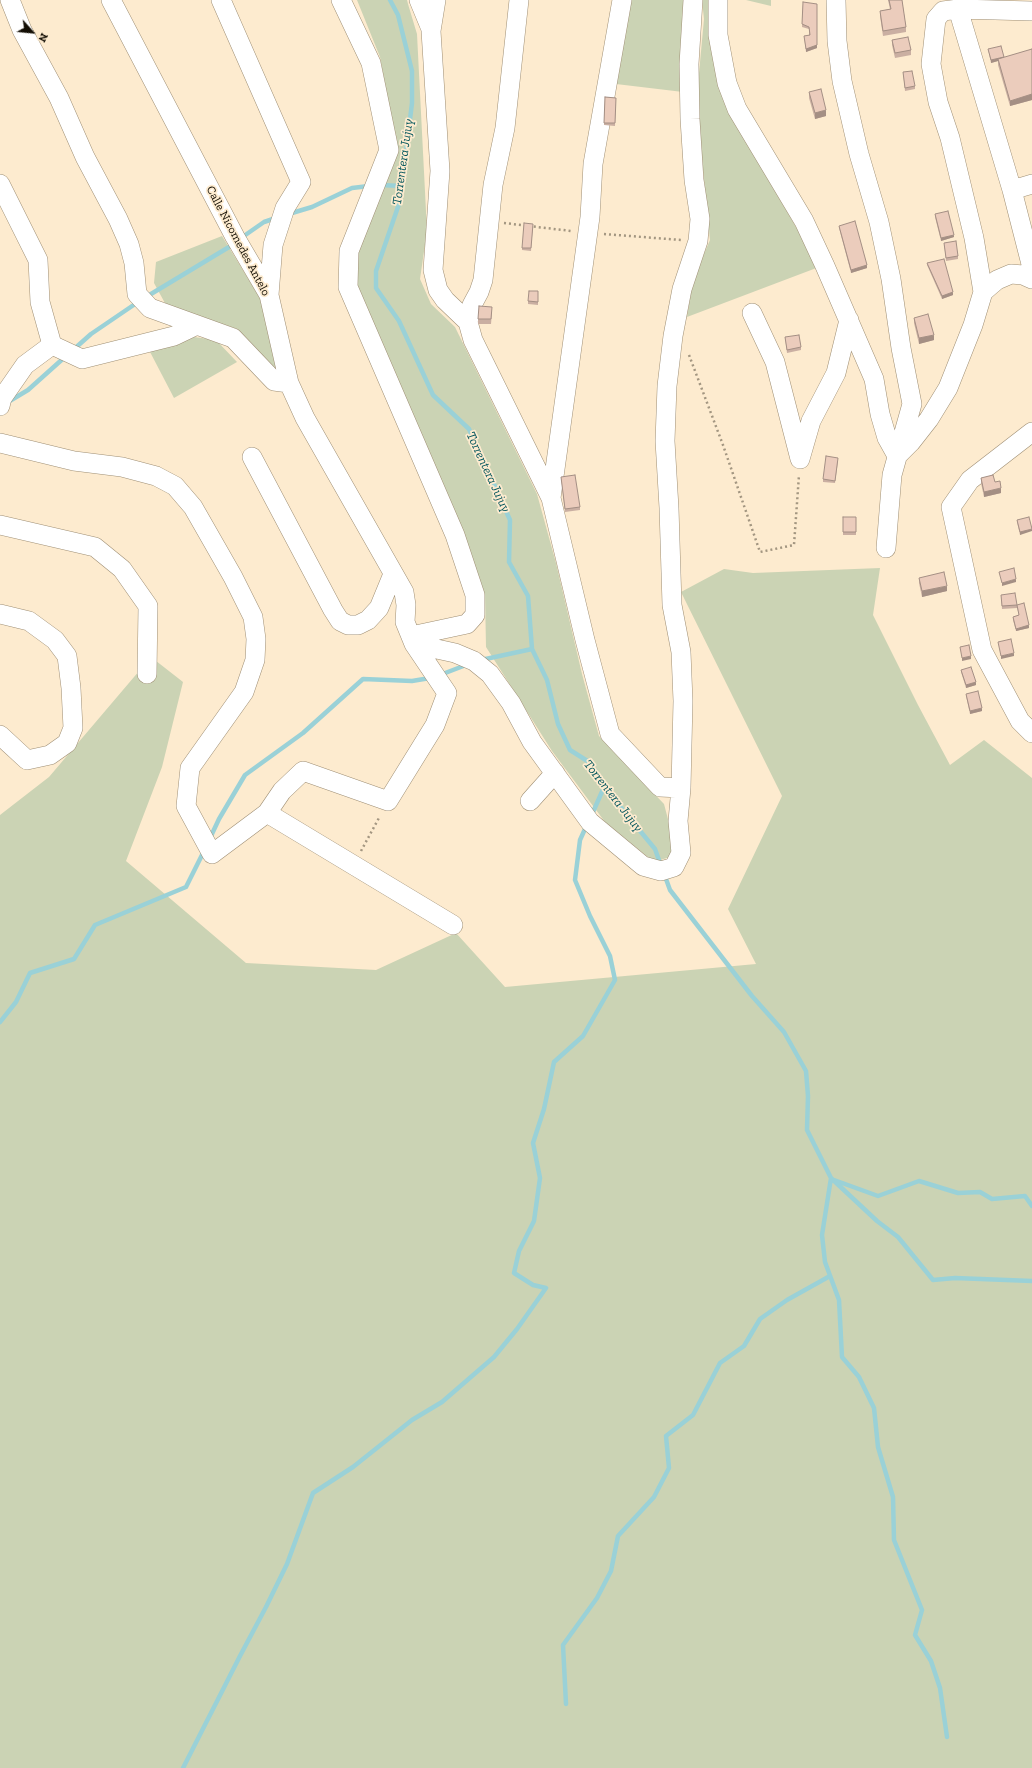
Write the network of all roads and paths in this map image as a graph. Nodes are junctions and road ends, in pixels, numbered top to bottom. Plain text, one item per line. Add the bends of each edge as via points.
1 (10, 0) edge
2 (111, 0) edge
3 (221, 0) edge
4 (341, 0) edge
5 (419, 0) edge
6 (436, 0) edge
7 (519, 0) edge
8 (622, 0) edge
9 (693, 0) edge
10 (718, 0) edge
11 (836, 0) edge
12 (958, 9) junction
13 (1032, 11) edge
14 (431, 31) junction
15 (0, 184) edge
16 (1032, 184) edge
17 (1012, 190) junction
18 (1032, 268) edge
19 (1032, 279) edge
20 (983, 292) junction
21 (269, 295) junction
22 (752, 313) dead end
23 (849, 320) junction
24 (468, 322) junction
25 (197, 325) junction
26 (52, 345) junction
27 (687, 350) dead end
28 (289, 383) junction
29 (0, 406) edge
30 (1032, 432) edge
31 (0, 443) edge
32 (897, 456) junction
33 (252, 457) dead end
34 (800, 460) junction
35 (551, 498) junction
36 (0, 525) edge
37 (886, 548) dead end
38 (393, 574) junction
39 (0, 614) edge
40 (412, 640) junction
41 (147, 674) dead end
42 (1032, 733) edge
43 (0, 735) edge
44 (555, 773) junction
45 (681, 788) junction
46 (388, 801) junction
47 (530, 801) dead end
48 (268, 813) junction
49 (354, 865) junction
50 (453, 925) dead end

1 - 25 street via 22,30 59,98 85,157 130,244 137,294 150,308
2 - 21 street, Calle Nicomedes Antelo via 231,230
3 - 21 street via 301,182 285,208 273,245
4 - 40 street via 371,63 389,150 349,251 348,287 455,534 474,595 475,616 467,624
5 - 14 street
6 - 14 street
7 - 24 street via 505,128 493,185 483,280
8 - 35 street via 593,164 590,217
9 - 45 street via 689,64 690,119 694,180 700,219 698,241 682,289 672,336 664,441 672,605 681,652
10 - 23 street via 718,35 727,83 738,109 804,221
11 - 32 street via 837,41 842,81 891,279 912,404
12 - 13 street
12 - 17 street
12 - 20 street via 943,11 936,19 932,64 938,102 950,138 974,238
14 - 24 street via 440,171 433,270 438,290
15 - 26 street via 38,260 40,302
16 - 17 street
17 - 18 street
19 - 20 street via 1022,274 1011,274 996,280
20 - 32 street via 948,388 929,419
21 - 28 street, Calle Nicomedes Antelo
22 - 34 street via 775,362
23 - 32 street via 874,379 887,438
23 - 34 street via 836,373 811,421
24 - 35 street via 473,340
25 - 26 street via 174,336 82,359
25 - 28 street via 233,338 274,381
26 - 29 street via 25,365 2,398
27 - 34 path via 760,552 794,545
28 - 38 street, Calle Nicomedes Antelo via 305,418
30 - 42 street via 970,480 951,507 982,650 1020,721
31 - 48 street via 74,461 122,467 156,476 175,486 193,507 253,617 256,639 255,660 244,692 190,768 186,806 212,854
32 - 37 street via 892,475
33 - 38 street via 340,621 348,625 358,625 368,620 379,608
35 - 45 street via 610,734 660,787
36 - 41 street via 95,547 122,569 148,606
38 - 40 street, Calle Nicomedes Antelo via 404,592 405,622
39 - 43 street via 29,621 55,640 67,656 72,728 67,743 50,755 27,760
40 - 44 street via 474,661 490,674 511,703 532,742
40 - 46 street, Calle Nicomedes Antelo via 447,692 435,725
44 - 45 street via 590,822 644,866 661,872 674,867 681,853 678,821
44 - 47 street
46 - 48 street via 302,771 282,791
46 - 49 path
48 - 49 street
49 - 50 street

